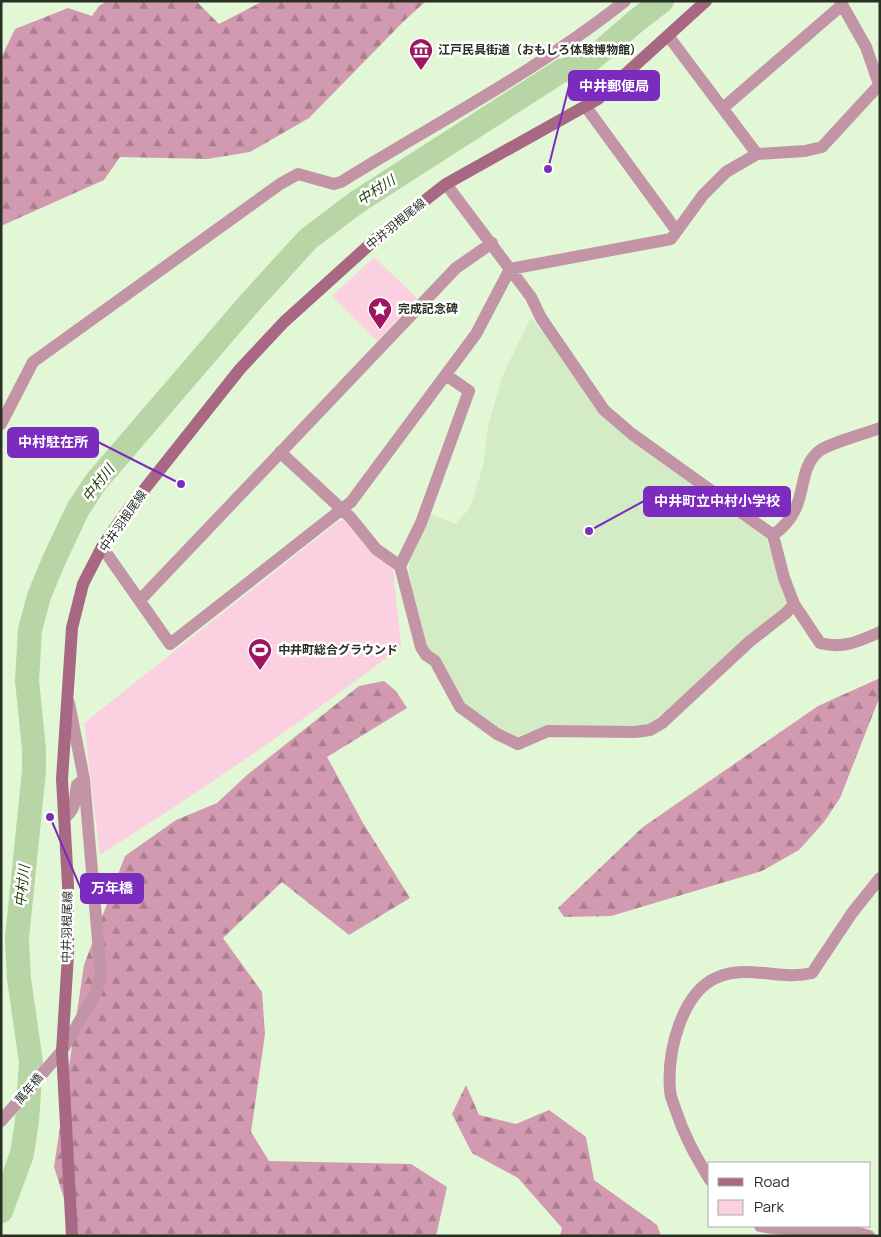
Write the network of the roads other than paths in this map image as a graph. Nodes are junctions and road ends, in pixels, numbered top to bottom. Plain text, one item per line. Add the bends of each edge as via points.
1 (625, 1) edge
2 (706, 1) edge
3 (841, 3) edge
4 (669, 37) junction
5 (879, 85) edge
6 (586, 107) junction
7 (723, 108) junction
8 (757, 154) junction
9 (446, 184) junction
10 (676, 230) junction
11 (492, 243) junction
12 (510, 269) junction
13 (446, 375) junction
14 (1, 424) edge
15 (880, 428) edge
16 (280, 452) junction
17 (342, 510) junction
18 (773, 535) junction
19 (102, 547) junction
20 (400, 566) junction
21 (140, 600) junction
22 (794, 604) junction
23 (880, 632) edge
24 (67, 691) junction
25 (84, 779) junction
26 (64, 818) junction
27 (880, 878) edge
28 (62, 1051) junction
29 (5, 1116) edge
30 (708, 1177) edge
31 (768, 1227) edge
32 (72, 1236) edge
33 (869, 1236) edge

1 - 14 street via 523,73 341,182 334,184 298,174 280,184 33,362
2 - 4 main road, 中井羽根尾線
3 - 5 street via 866,47
3 - 7 street
4 - 6 main road, 中井羽根尾線
4 - 7 street
5 - 8 street via 822,147
6 - 9 main road, 中井羽根尾線
6 - 10 street
7 - 8 street
8 - 10 street via 726,172
9 - 11 street
9 - 19 main road, 中井羽根尾線 via 378,238 284,322 240,369
10 - 12 street via 671,239
11 - 12 street
11 - 16 street via 456,268
12 - 13 street via 476,334
12 - 18 street via 604,410 632,434
13 - 17 street
13 - 20 street via 469,391 421,523
15 - 18 street via 818,451 809,464 798,508 786,526
16 - 17 street
16 - 21 street
17 - 20 street via 376,549
17 - 21 street via 170,644
18 - 22 street
19 - 21 street
19 - 24 main road, 中井羽根尾線 via 83,584 72,628
20 - 22 street via 421,646 426,655 436,661 460,707 497,734 518,744 548,731 650,730 662,723
22 - 23 street via 820,643 836,647
24 - 25 street, 萬年橋
24 - 26 main road, 中井羽根尾線 via 62,779
25 - 26 street via 77,785 72,813
25 - 28 street, 萬年橋 via 101,975 96,992
26 - 28 main road, 中井羽根尾線 via 68,955
27 - 30 street via 852,913 812,974 796,978 741,972 718,976 697,989 681,1017 673,1052 670,1090 685,1137
28 - 29 street, 萬年橋
28 - 32 main road, 中井羽根尾線
31 - 33 street via 852,1230

